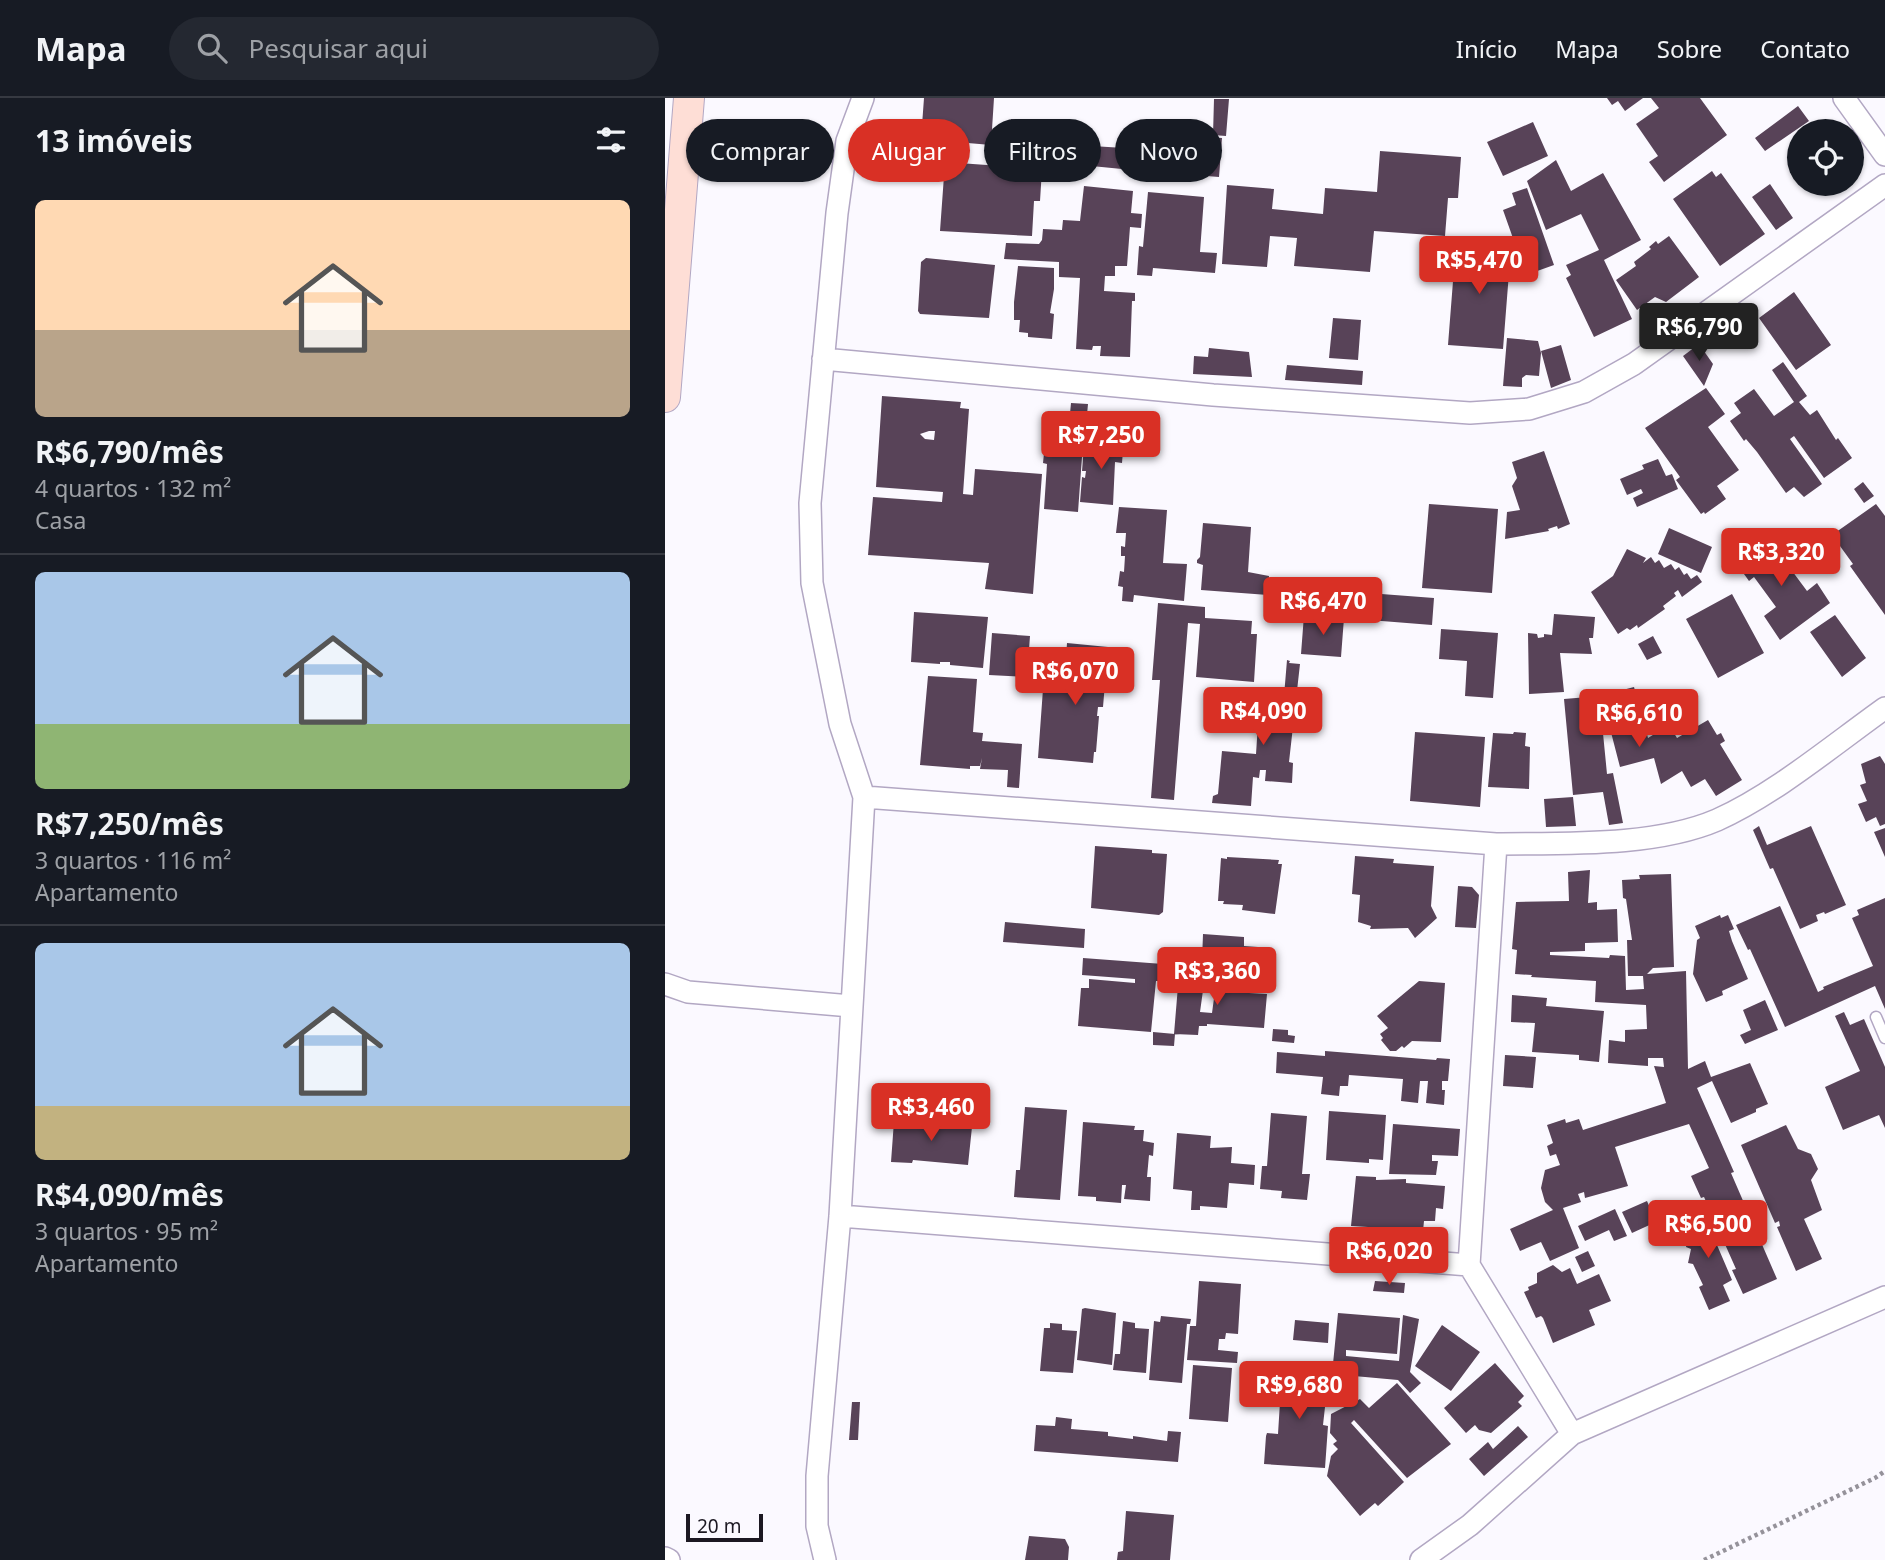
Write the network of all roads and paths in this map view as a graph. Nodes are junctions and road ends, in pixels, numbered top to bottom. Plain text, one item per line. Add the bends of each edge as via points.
1 (689, 98) edge
2 (863, 98) edge
3 (1844, 98) edge
4 (1885, 155) edge
5 (1885, 185) edge
6 (823, 359) junction
7 (665, 397) edge
8 (1885, 708) edge
9 (864, 797) junction
10 (1496, 844) junction
11 (665, 984) edge
12 (688, 992) junction
13 (665, 997) edge
14 (851, 1006) junction
15 (1876, 1017) dead end
16 (1885, 1038) edge
17 (839, 1216) junction
18 (1469, 1265) junction
19 (1885, 1297) edge
20 (1572, 1434) junction
21 (1885, 1471) edge
22 (825, 1560) edge
23 (1422, 1560) edge
24 (1704, 1560) edge

1 - 7 main road
2 - 6 street via 847,141
3 - 4 street
5 - 6 street via 1634,364 1584,392 1529,409 1470,413 1213,396
6 - 9 street via 810,503 812,583 840,724
8 - 10 street via 1773,788 1717,820 1668,835
9 - 10 street
9 - 14 street
10 - 18 street
11 - 12 street
12 - 13 street
12 - 14 street
14 - 17 street
15 - 16 lane
17 - 18 street
17 - 22 street via 817,1476 817,1526
18 - 20 street
19 - 20 street
20 - 23 street via 1470,1525
21 - 24 path

